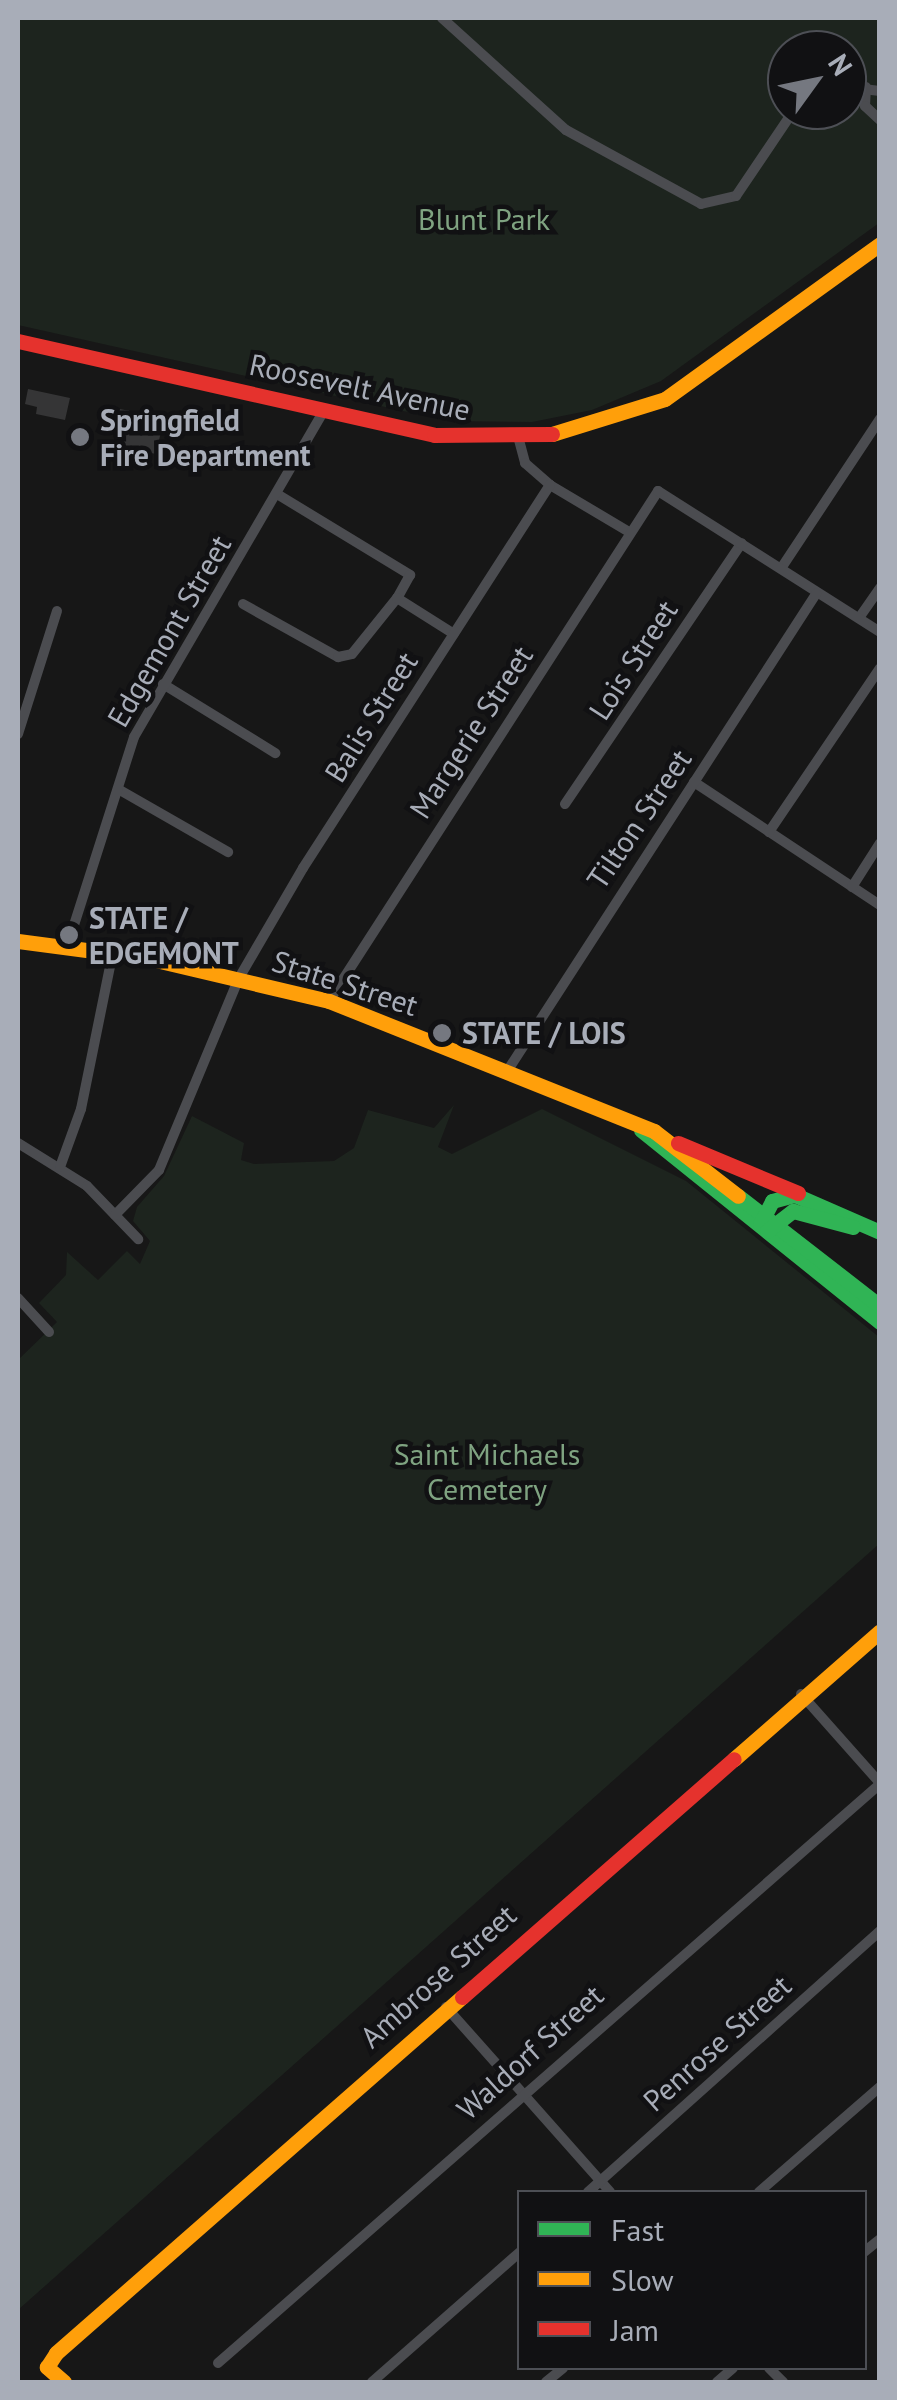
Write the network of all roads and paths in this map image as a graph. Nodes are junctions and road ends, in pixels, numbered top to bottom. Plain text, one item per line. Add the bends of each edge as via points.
1 (442, 18) edge
2 (781, 130) edge
3 (880, 244) edge
4 (18, 341) edge
5 (324, 410) junction
6 (880, 419) edge
7 (519, 440) junction
8 (550, 485) junction
9 (276, 494) junction
10 (630, 532) junction
11 (742, 542) junction
12 (782, 567) junction
13 (880, 588) edge
14 (816, 594) junction
15 (397, 598) junction
16 (244, 604) dead end
17 (57, 611) dead end
18 (859, 618) junction
19 (880, 632) edge
20 (454, 634) junction
21 (880, 668) edge
22 (163, 684) junction
23 (18, 734) edge
24 (274, 753) dead end
25 (694, 782) junction
26 (118, 789) junction
27 (565, 804) dead end
28 (769, 832) junction
29 (880, 844) edge
30 (228, 852) dead end
31 (852, 887) junction
32 (880, 905) edge
33 (18, 941) edge
34 (67, 947) junction
35 (113, 952) junction
36 (239, 978) junction
37 (329, 1001) junction
38 (506, 1073) junction
39 (641, 1130) junction
40 (18, 1143) edge
41 (678, 1143) junction
42 (60, 1167) junction
43 (806, 1197) junction
44 (115, 1215) junction
45 (767, 1221) junction
46 (877, 1231) edge
47 (138, 1239) dead end
48 (18, 1298) edge
49 (880, 1306) edge
50 (880, 1322) edge
51 (49, 1332) dead end
52 (880, 1631) edge
53 (800, 1694) junction
54 (880, 1783) edge
55 (880, 1931) edge
56 (446, 2006) junction
57 (880, 2087) edge
58 (524, 2090) junction
59 (600, 2182) junction
60 (590, 2190) edge
61 (608, 2190) edge
62 (761, 2190) edge
63 (517, 2255) edge
64 (218, 2363) dead end
65 (64, 2382) edge
66 (372, 2382) edge

1 - 2 street via 566,130 701,204 736,196
3 - 7 main road, Roosevelt Avenue via 665,398 590,428
4 - 5 main road, Roosevelt Avenue
5 - 7 main road, Roosevelt Avenue via 450,437
5 - 9 street, Edgemont Street
6 - 12 street
7 - 8 street via 525,463
8 - 10 street
8 - 20 street, Balis Street
9 - 15 street via 410,575
9 - 22 street, Edgemont Street
10 - 11 street, Margerie Street via 658,491
10 - 37 street, Margerie Street
11 - 12 street
11 - 27 street, Lois Street
12 - 14 street
13 - 18 street
14 - 18 street
14 - 25 street, Tilton Street
15 - 16 street via 352,654 326,654
15 - 20 street
17 - 23 street
18 - 19 street
20 - 36 street, Balis Street
21 - 28 street
22 - 24 street
22 - 26 street, Edgemont Street via 134,737
25 - 28 street
25 - 38 street, Tilton Street
26 - 30 street
26 - 34 street, Edgemont Street
28 - 31 street
29 - 31 street
31 - 32 street
33 - 34 main road, State Street
34 - 35 main road, State Street
35 - 36 main road, State Street
35 - 42 street via 81,1108
36 - 37 main road, State Street
36 - 44 street, Balis Street via 159,1170
37 - 38 main road, State Street
38 - 39 main road, State Street
39 - 41 main road, State Street
39 - 45 main road, State Street
40 - 42 street
41 - 43 main road
41 - 45 main road, State Street
42 - 44 street
43 - 45 main road via 778,1196
43 - 46 main road
44 - 47 street
45 - 46 main road via 793,1211
45 - 49 main road
45 - 50 main road
48 - 51 street
52 - 53 main road, Ambrose Street
53 - 54 street
53 - 56 main road, Ambrose Street
54 - 58 street, Waldorf Street
55 - 59 street, Penrose Street
56 - 58 street
56 - 65 main road, Ambrose Street via 56,2353 50,2372
57 - 62 street
58 - 59 street
58 - 64 street, Waldorf Street
59 - 60 street, Penrose Street
59 - 61 street
63 - 66 street

